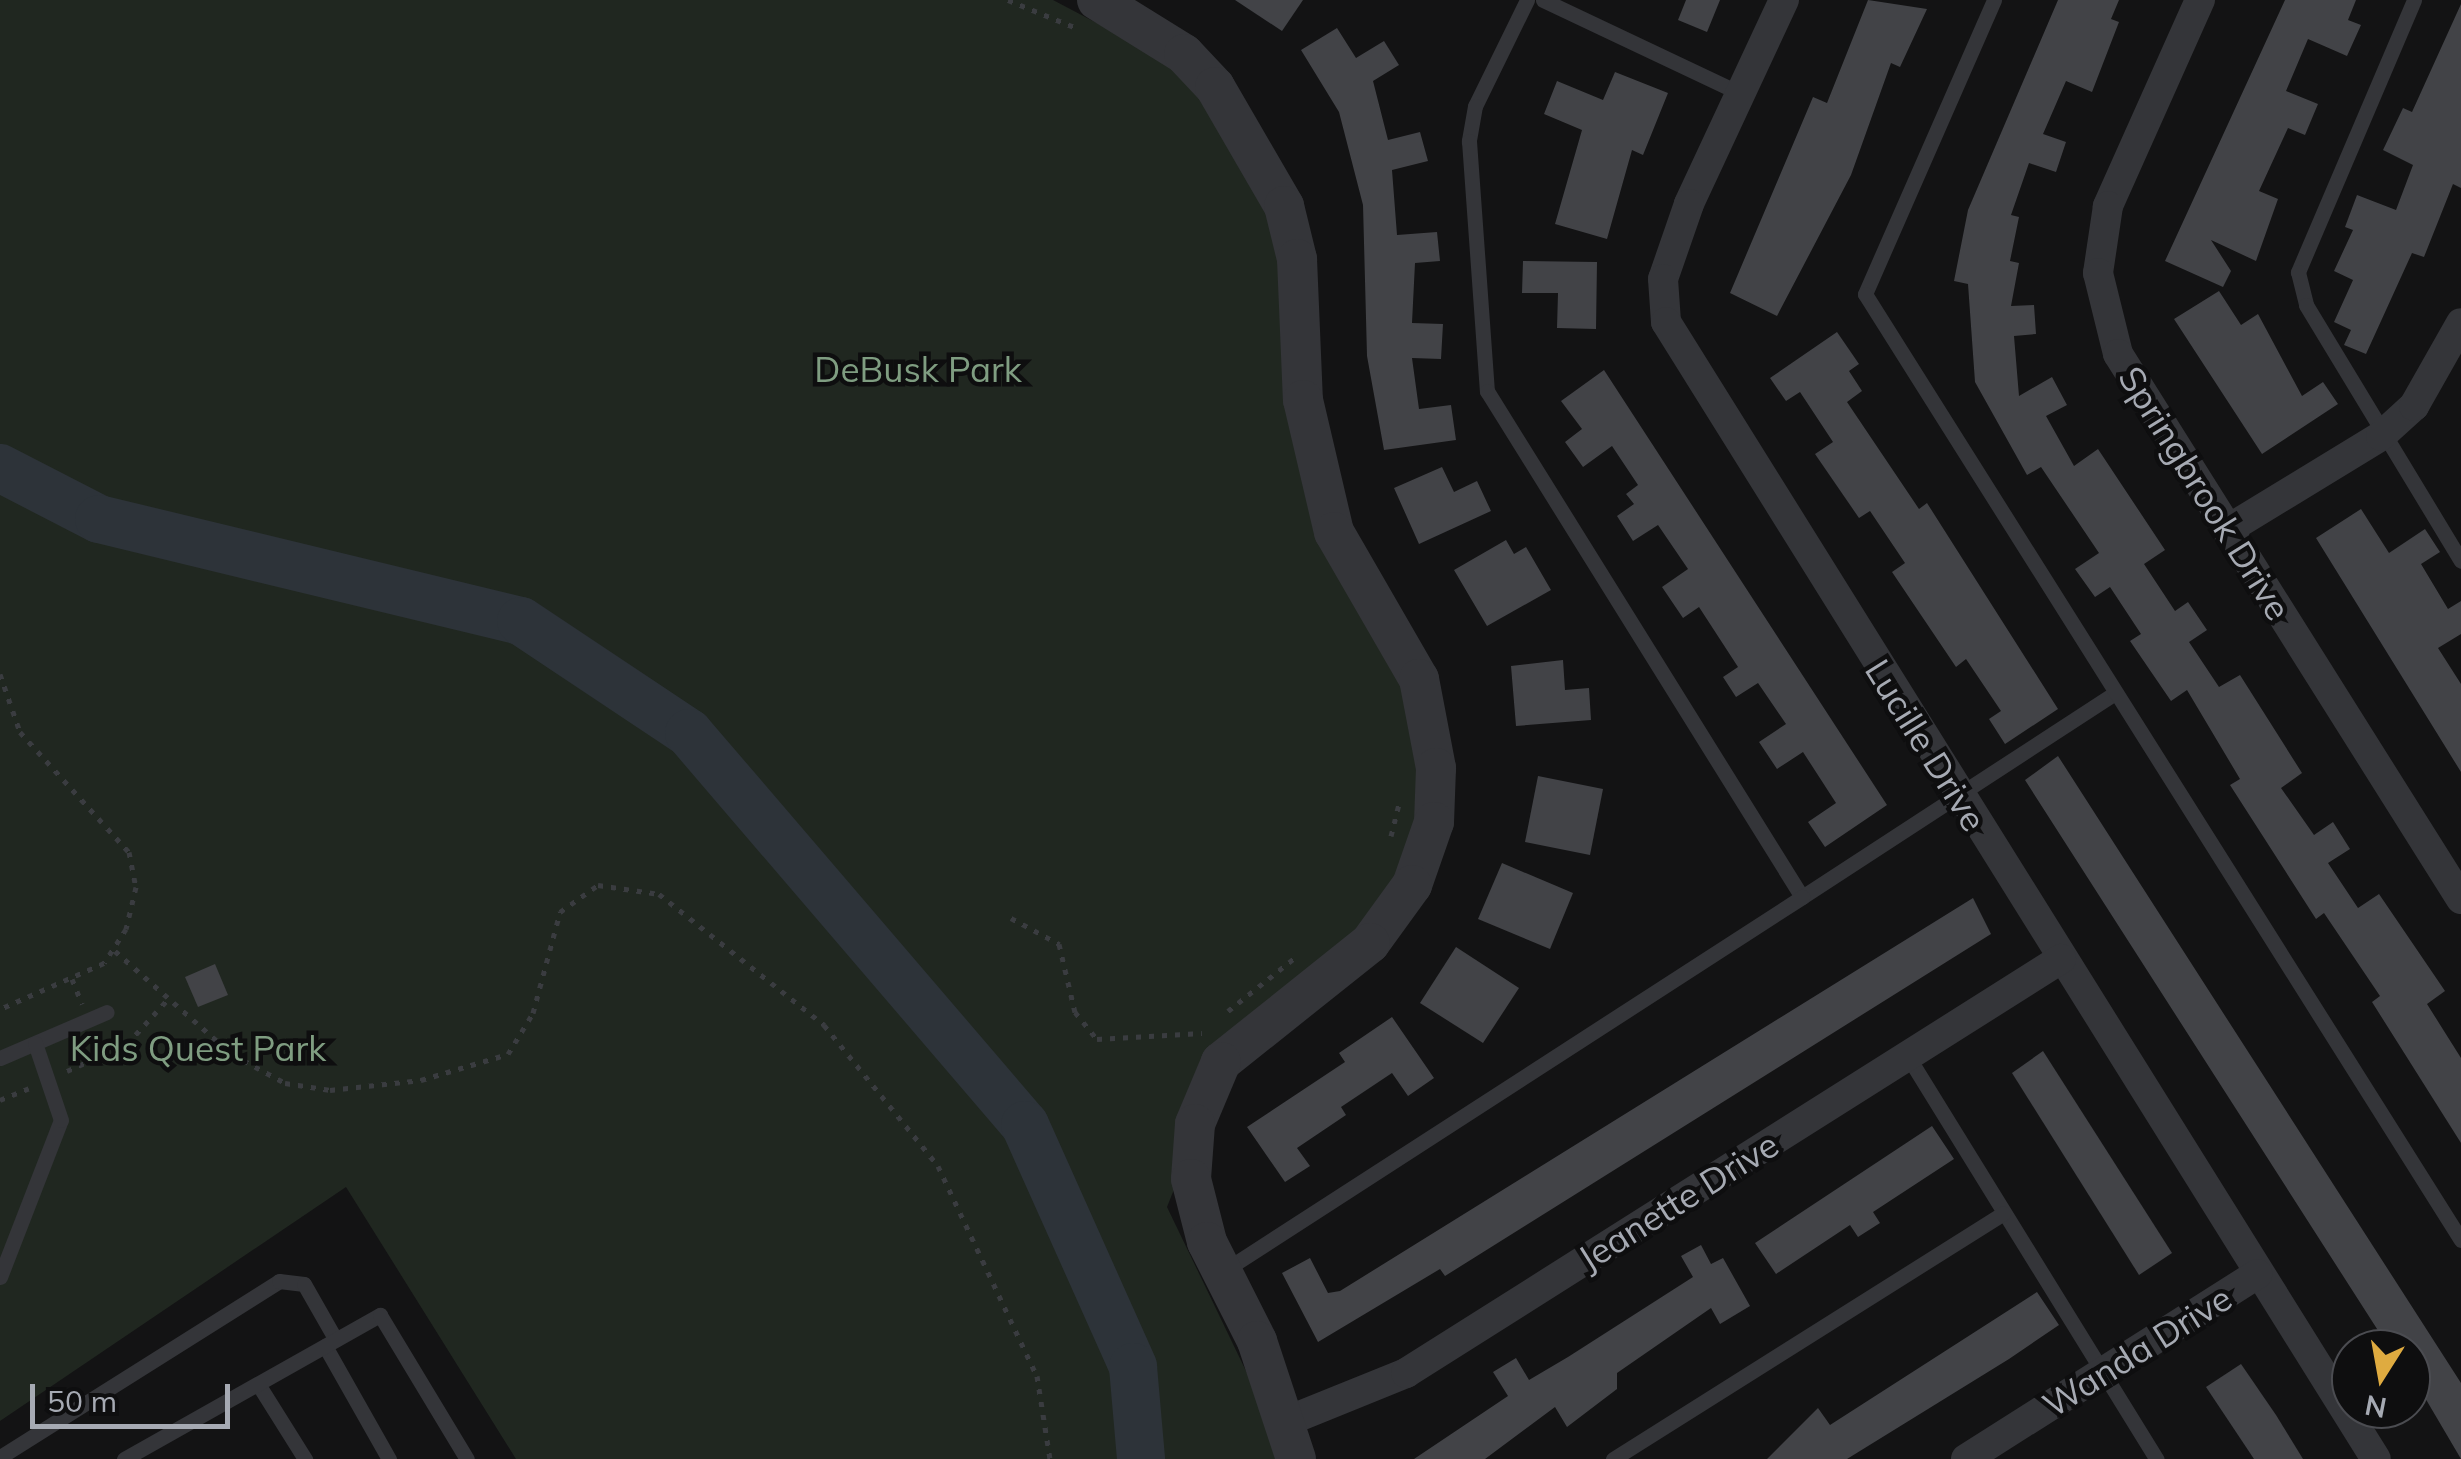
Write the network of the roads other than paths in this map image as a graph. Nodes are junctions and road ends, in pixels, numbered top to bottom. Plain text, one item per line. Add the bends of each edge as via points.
1 (1527, 0) edge
2 (1542, 0) edge
3 (1784, 0) edge
4 (1994, 0) edge
5 (2200, 0) edge
6 (2414, 0) edge
7 (1096, 18) edge
8 (1740, 93) junction
9 (2461, 323) edge
10 (2381, 436) junction
11 (2227, 530) junction
12 (2461, 561) edge
13 (2112, 695) junction
14 (1958, 796) junction
15 (2459, 890) edge
16 (1802, 897) junction
17 (2061, 959) junction
18 (108, 1012) dead end
19 (35, 1042) junction
20 (1906, 1055) junction
21 (0, 1058) edge
22 (2003, 1213) junction
23 (2461, 1240) edge
24 (1222, 1272) junction
25 (2258, 1274) junction
26 (0, 1277) edge
27 (330, 1343) junction
28 (2102, 1373) junction
29 (258, 1384) junction
30 (1290, 1441) edge
31 (0, 1457) edge
32 (124, 1459) edge
33 (305, 1459) edge
34 (389, 1459) edge
35 (468, 1459) edge
36 (1614, 1459) edge
37 (1966, 1459) edge
38 (2158, 1459) edge
39 (2376, 1459) edge

1 - 16 lane via 1475,106 1469,141 1487,391
2 - 8 lane
3 - 8 street, Lucille Drive
4 - 13 lane via 1864,294
5 - 11 street, Springbrook Drive via 2108,206 2098,273 2118,354
6 - 10 lane via 2298,272 2306,305
7 - 24 street via 1184,54 1216,88 1284,206 1298,259 1303,400 1334,532 1419,678 1436,768 1434,822 1412,885 1370,942 1221,1062 1195,1124 1191,1180
8 - 14 street, Lucille Drive via 1663,279 1666,322
9 - 10 street via 2414,406
10 - 11 street
10 - 12 lane
11 - 15 street, Springbrook Drive
13 - 14 lane
13 - 23 lane
14 - 16 lane
14 - 17 street, Lucille Drive
16 - 24 lane
17 - 20 street, Jeanette Drive
17 - 25 street, Lucille Drive
18 - 19 lane
19 - 21 lane
19 - 26 lane via 61,1120
20 - 22 lane
20 - 30 street, Jeanette Drive
22 - 28 lane
22 - 36 lane
24 - 30 street
25 - 28 street, Wanda Drive
25 - 39 street, Lucille Drive
27 - 29 lane
27 - 31 lane via 304,1284 279,1280
27 - 34 lane
27 - 35 lane via 380,1315
28 - 37 street, Wanda Drive
28 - 38 lane
29 - 32 lane
29 - 33 lane

